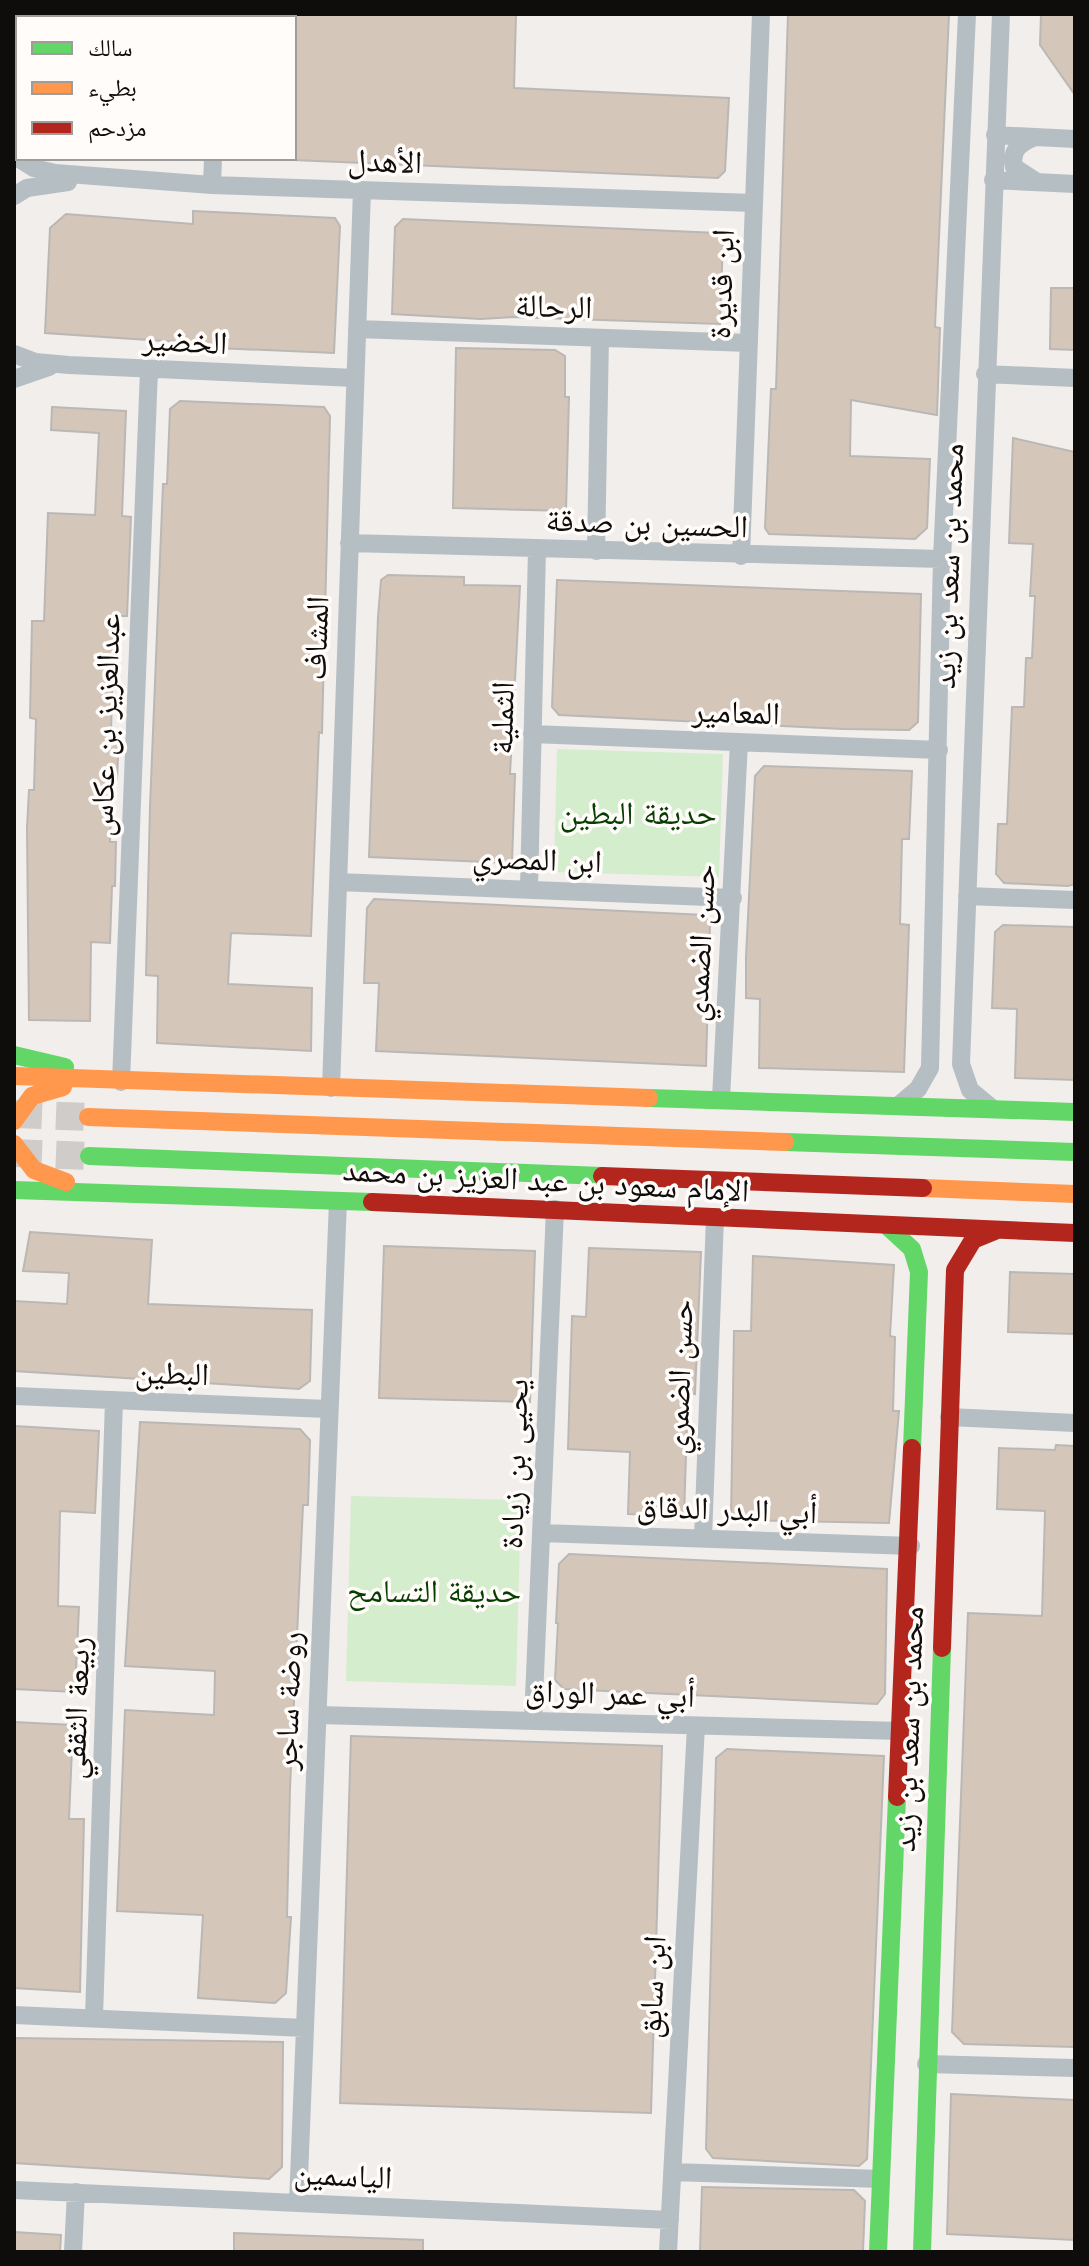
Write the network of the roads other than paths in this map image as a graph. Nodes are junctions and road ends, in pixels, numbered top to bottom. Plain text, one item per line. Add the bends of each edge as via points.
1 (761, 14) edge
2 (967, 14) edge
3 (1001, 14) edge
4 (995, 135) junction
5 (1035, 137) junction
6 (1075, 139) edge
7 (21, 160) edge
8 (213, 160) edge
9 (120, 178) junction
10 (993, 180) junction
11 (1038, 182) junction
12 (1075, 184) edge
13 (212, 185) junction
14 (362, 190) junction
15 (14, 196) edge
16 (754, 203) junction
17 (357, 329) junction
18 (600, 338) junction
19 (749, 343) junction
20 (14, 354) edge
21 (69, 365) junction
22 (149, 370) junction
23 (985, 374) junction
24 (355, 378) junction
25 (1075, 378) edge
26 (14, 379) edge
27 (349, 543) junction
28 (537, 549) junction
29 (596, 551) junction
30 (741, 556) junction
31 (942, 559) junction
32 (532, 734) junction
33 (739, 742) junction
34 (939, 750) junction
35 (338, 882) junction
36 (529, 888) junction
37 (967, 896) junction
38 (733, 898) junction
39 (1075, 900) edge
40 (14, 1055) edge
41 (14, 1076) edge
42 (121, 1082) junction
43 (331, 1088) junction
44 (721, 1099) junction
45 (899, 1105) junction
46 (993, 1109) junction
47 (1075, 1112) edge
48 (88, 1117) tunnel mouth
49 (14, 1121) edge
50 (14, 1144) edge
51 (1075, 1152) edge
52 (89, 1156) tunnel mouth
53 (14, 1190) edge
54 (158, 1193) junction
55 (1075, 1194) edge
56 (338, 1201) junction
57 (14, 1205) edge
58 (555, 1209) junction
59 (715, 1217) junction
60 (887, 1226) junction
61 (997, 1230) junction
62 (1075, 1233) edge
63 (919, 1282) junction
64 (954, 1289) junction
65 (14, 1396) edge
66 (114, 1400) junction
67 (328, 1409) junction
68 (949, 1417) junction
69 (1075, 1423) edge
70 (542, 1533) junction
71 (703, 1538) junction
72 (911, 1546) junction
73 (318, 1715) junction
74 (533, 1721) junction
75 (696, 1726) junction
76 (901, 1731) junction
77 (14, 2015) edge
78 (94, 2018) junction
79 (305, 2028) junction
80 (926, 2064) junction
81 (1075, 2068) edge
82 (672, 2172) junction
83 (881, 2179) junction
84 (14, 2190) edge
85 (76, 2192) junction
86 (298, 2203) junction
87 (670, 2220) junction
88 (922, 2227) junction
89 (73, 2252) edge
90 (668, 2252) edge
91 (878, 2252) edge
92 (922, 2252) edge
93 (941, 2252) edge

1 - 16 street, ابن قديرة
2 - 31 street, محمد بن سعد بن زيد
3 - 4 street, محمد بن سعد بن زيد
4 - 5 street
4 - 10 street, محمد بن سعد بن زيد
5 - 6 street
5 - 11 street via 1015,149 1012,157 1014,167
7 - 9 street, الأهدل via 55,173
8 - 13 street
9 - 13 street, الأهدل
9 - 15 street via 43,184
10 - 11 street
10 - 23 street, محمد بن سعد بن زيد
11 - 12 street
13 - 14 street, الأهدل
14 - 16 street, الأهدل
14 - 17 street, المشاف
16 - 19 street, ابن قديرة
17 - 18 street, الرحالة
17 - 24 street, المشاف
18 - 19 street, الرحالة
18 - 29 street
19 - 30 street, ابن قديرة
20 - 21 street, الخضير
21 - 22 street, الخضير
21 - 26 street via 35,369
22 - 24 street, الخضير
22 - 42 street, عبدالعزيز بن عكاس
23 - 25 street
23 - 37 street, محمد بن سعد بن زيد
24 - 27 street, المشاف
27 - 28 street, الحسين بن صدقة
27 - 35 street, المشاف
28 - 29 street, الحسين بن صدقة
28 - 32 street, الثملية
29 - 30 street, الحسين بن صدقة
30 - 31 street, الحسين بن صدقة
31 - 34 street, محمد بن سعد بن زيد
32 - 33 street, المعامير
32 - 36 street, الثملية
33 - 34 street, المعامير
33 - 38 street, حسن الضمدي
34 - 45 street, محمد بن سعد بن زيد via 930,1068 918,1089
35 - 36 street, ابن المصري
35 - 43 street, المشاف
36 - 38 street, ابن المصري
37 - 39 street
37 - 46 street, محمد بن سعد بن زيد via 961,1064 970,1090
38 - 44 street, حسن الضمدي
40 - 42 street
41 - 42 street
42 - 43 street
42 - 49 street via 42,1088 23,1101
43 - 44 street
44 - 45 street
45 - 46 street
46 - 47 street
48 - 51 street, الإمام سعود بن عبد العزيز بن محمد
50 - 54 street via 22,1162 40,1177
52 - 55 street, الإمام سعود بن عبد العزيز بن محمد
53 - 54 street, الإمام سعود بن عبد العزيز بن محمد
54 - 56 street, الإمام سعود بن عبد العزيز بن محمد
54 - 57 street via 60,1206
56 - 58 street, الإمام سعود بن عبد العزيز بن محمد
56 - 67 street, روضة ساجر
58 - 59 street, الإمام سعود بن عبد العزيز بن محمد
58 - 70 street, يحيى بن زيادة
59 - 60 street, الإمام سعود بن عبد العزيز بن محمد
59 - 71 street, حسن الضمري
60 - 61 street, الإمام سعود بن عبد العزيز بن محمد
60 - 63 street, محمد بن سعد بن زيد via 909,1239
61 - 62 street, الإمام سعود بن عبد العزيز بن محمد
61 - 64 street, محمد بن سعد بن زيد via 973,1240 962,1253
63 - 64 street via 937,1270
63 - 72 street, محمد بن سعد بن زيد
64 - 68 street, محمد بن سعد بن زيد
65 - 66 street, البطين
66 - 67 street, البطين
66 - 78 street, ربيعة الثقفي
67 - 73 street, روضة ساجر
68 - 69 street
68 - 80 street, محمد بن سعد بن زيد
70 - 71 street, أبي البدر الدقاق
70 - 74 street, يحيى بن زيادة
71 - 72 street, أبي البدر الدقاق
72 - 76 street, محمد بن سعد بن زيد
73 - 74 street, أبي عمر الوراق
73 - 79 street, روضة ساجر
74 - 75 street, أبي عمر الوراق
75 - 76 street, أبي عمر الوراق
75 - 82 street, ابن سابق
76 - 83 street, محمد بن سعد بن زيد
77 - 78 street
78 - 79 street
79 - 86 street, روضة ساجر
80 - 81 street
80 - 88 street, محمد بن سعد بن زيد
82 - 83 street
82 - 87 street, ابن سابق
83 - 91 street, محمد بن سعد بن زيد
84 - 85 street, الياسمين
85 - 86 street, الياسمين
85 - 89 street
86 - 87 street, الياسمين
87 - 90 street, ابن سابق
88 - 92 street, محمد بن سعد بن زيد
88 - 93 street via 932,2247

